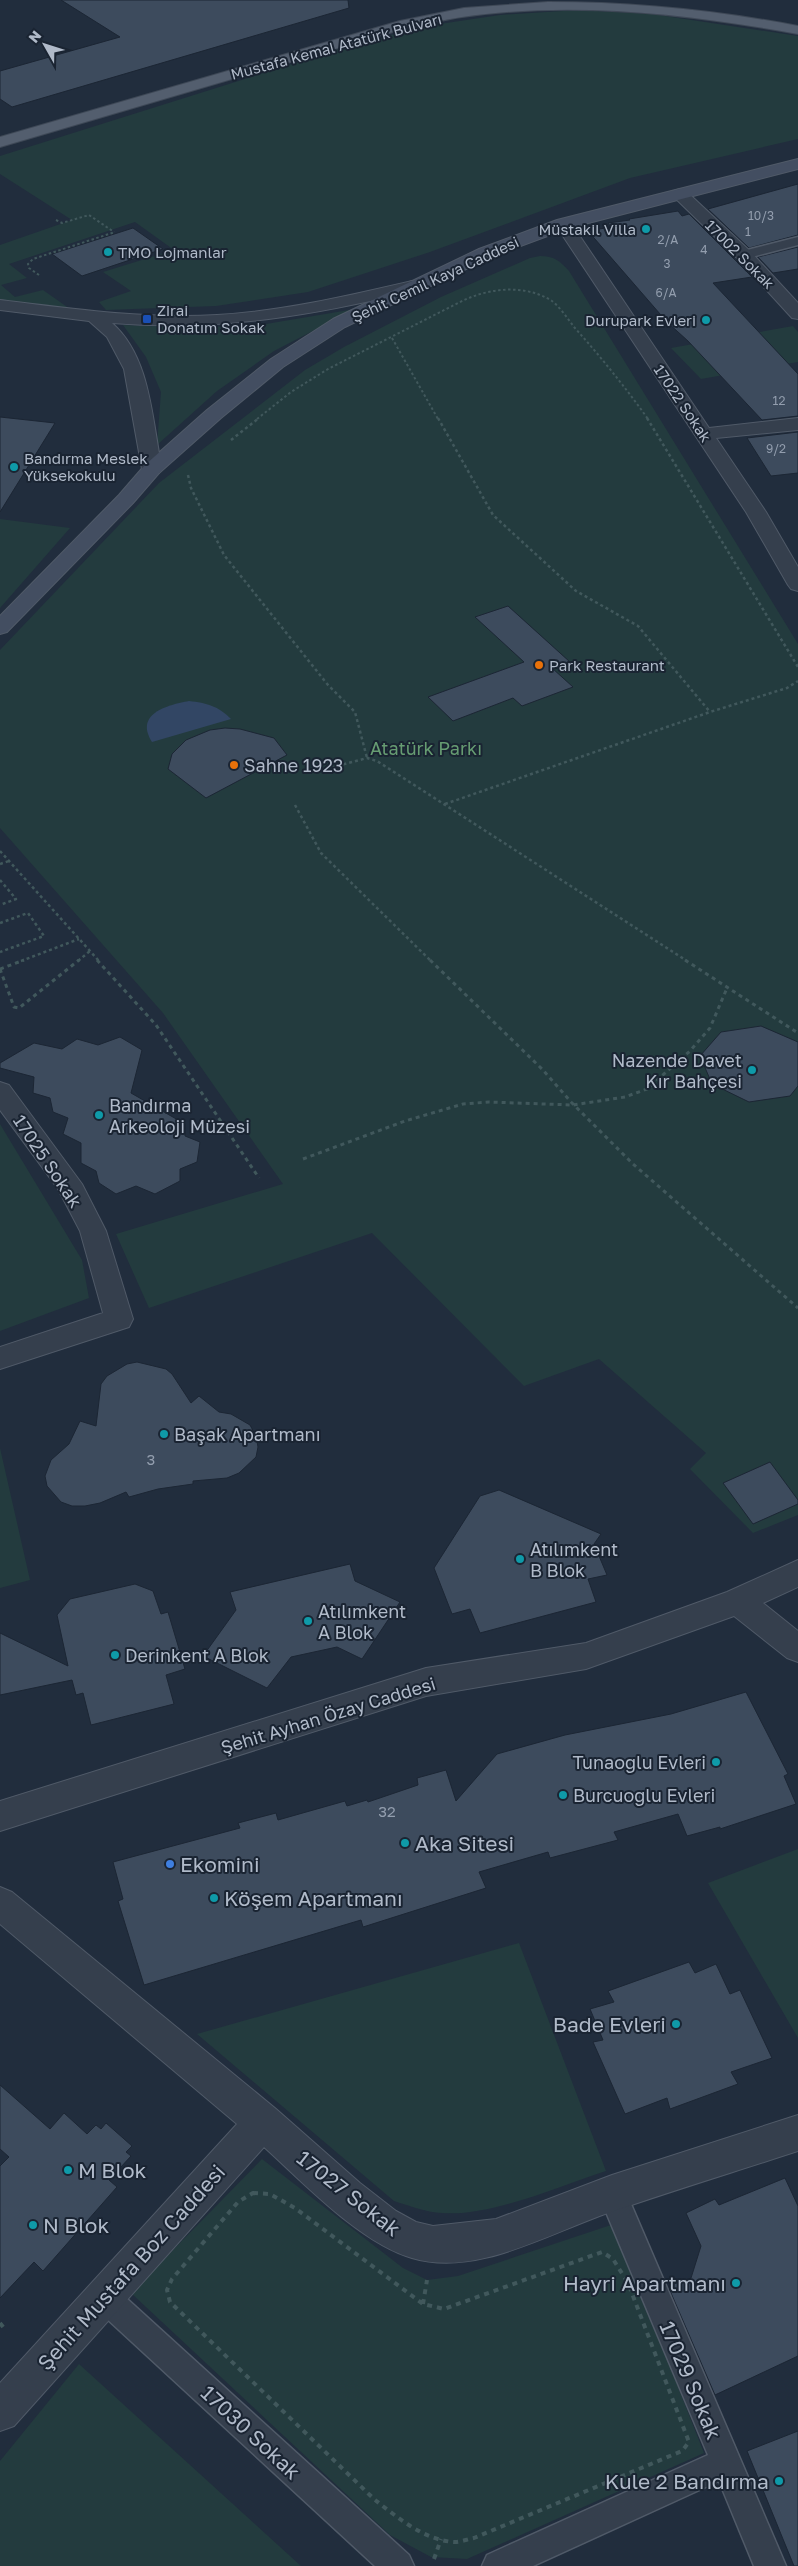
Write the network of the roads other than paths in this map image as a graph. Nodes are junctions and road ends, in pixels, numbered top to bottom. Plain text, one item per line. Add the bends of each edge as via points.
1 (713, 1) dead end
2 (409, 8) dead end
3 (798, 16) edge
4 (798, 30) edge
5 (296, 40) dead end
6 (0, 142) edge
7 (798, 164) edge
8 (680, 194) junction
9 (563, 224) junction
10 (798, 240) edge
11 (744, 255) junction
12 (412, 286) junction
13 (0, 305) edge
14 (798, 314) edge
15 (94, 316) junction
16 (798, 424) edge
17 (704, 434) junction
18 (152, 469) junction
19 (798, 585) edge
20 (1, 625) edge
21 (0, 1091) edge
22 (0, 1358) edge
23 (798, 1573) edge
24 (738, 1601) junction
25 (798, 1649) edge
26 (0, 1816) edge
27 (0, 1904) edge
28 (263, 2122) junction
29 (798, 2133) edge
30 (612, 2193) junction
31 (104, 2298) junction
32 (0, 2412) edge
33 (726, 2462) junction
34 (398, 2566) edge
35 (498, 2566) edge
36 (770, 2566) edge

1 - 3 main road
2 - 5 main road, Mustafa Kemal Atatürk Bulvarı
4 - 6 main road, Mustafa Kemal Atatürk Bulvarı via 716,15 638,6 570,5 463,12 400,25
7 - 8 street, Şehit Cemil Kaya Caddesi
8 - 9 street, Şehit Cemil Kaya Caddesi
8 - 11 street, 17002 Sokak
9 - 12 street, Şehit Cemil Kaya Caddesi via 485,253
9 - 17 street, 17022 Sokak
10 - 11 lane
11 - 14 street, 17002 Sokak
12 - 15 street via 300,312 244,318 190,321
12 - 18 street, Şehit Cemil Kaya Caddesi via 339,323 277,363
13 - 15 street
15 - 18 street via 114,334 133,369
16 - 17 street
17 - 19 street, 17022 Sokak via 756,512
18 - 20 street, Şehit Cemil Kaya Caddesi
21 - 22 street, 17025 Sokak via 69,1184 93,1230 119,1319
23 - 24 street, Şehit Ayhan Özay Caddesi
24 - 25 street
24 - 26 street, Şehit Ayhan Özay Caddesi via 586,1656 426,1682
27 - 28 street, 17027 Sokak
28 - 30 street, 17027 Sokak via 382,2224 410,2239 433,2245 496,2238
28 - 31 street, Şehit Mustafa Boz Caddesi
29 - 30 street, 17027 Sokak
30 - 33 lane, 17029 Sokak
31 - 32 street, Şehit Mustafa Boz Caddesi
31 - 34 lane, 17030 Sokak
33 - 35 lane
33 - 36 lane, 17029 Sokak

